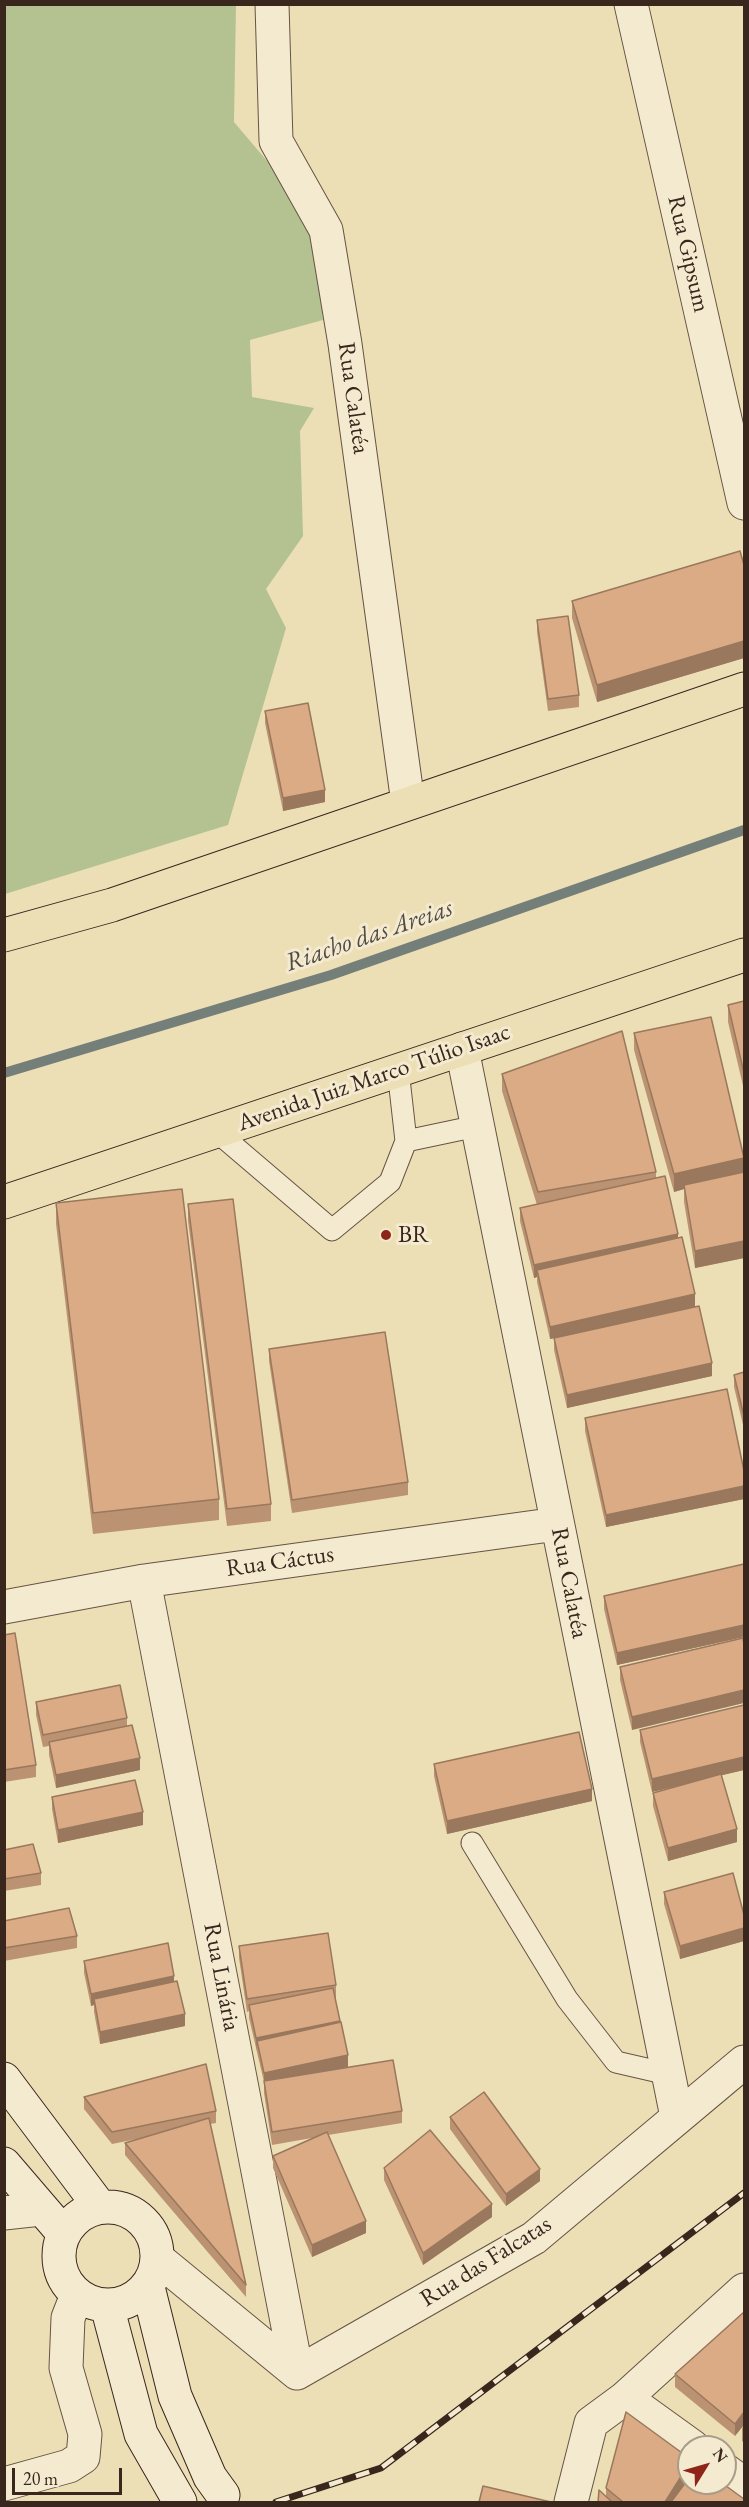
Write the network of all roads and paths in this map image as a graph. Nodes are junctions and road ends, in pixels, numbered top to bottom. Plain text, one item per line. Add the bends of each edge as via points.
1 (272, 4) edge
2 (631, 4) edge
3 (744, 503) edge
4 (744, 689) edge
5 (408, 803) junction
6 (4, 935) edge
7 (744, 955) edge
8 (462, 1048) junction
9 (398, 1070) junction
10 (477, 1126) junction
11 (216, 1131) junction
12 (406, 1141) junction
13 (4, 1202) edge
14 (557, 1524) junction
15 (144, 1581) junction
16 (4, 1606) edge
17 (472, 1843) dead end
18 (744, 2062) edge
19 (668, 2074) junction
20 (4, 2079) edge
21 (677, 2118) junction
22 (4, 2164) edge
23 (100, 2207) junction
24 (41, 2209) junction
25 (4, 2213) edge
26 (64, 2234) junction
27 (153, 2273) junction
28 (744, 2290) edge
29 (92, 2300) junction
30 (297, 2373) junction
31 (625, 2398) junction
32 (677, 2435) edge
33 (4, 2484) edge
34 (223, 2495) dead end
35 (180, 2502) edge
36 (571, 2502) edge

1 - 5 street, Rua Calatéa via 276,141 326,230
2 - 3 street, Rua Gipsum
4 - 5 main road
5 - 6 main road via 112,905
7 - 8 main road, Avenida Juiz Marco Túlio Isaac
8 - 9 main road, Avenida Juiz Marco Túlio Isaac
8 - 10 street, Rua Calatéa
9 - 11 main road, Avenida Juiz Marco Túlio Isaac
9 - 12 lane
10 - 12 lane
10 - 14 street, Rua Calatéa
11 - 12 lane via 332,1230 390,1182
11 - 13 main road, Avenida Juiz Marco Túlio Isaac
14 - 15 street, Rua Cáctus
14 - 19 street, Rua Calatéa
15 - 16 street, Rua Cáctus
15 - 30 street, Rua Linária
17 - 19 lane via 567,1999 616,2062
18 - 21 street, Rua das Falcatas
19 - 21 street, Rua Calatéa
20 - 23 street
21 - 30 street, Rua das Falcatas via 534,2238
22 - 24 street
23 - 26 street via 73,2221
23 - 27 street via 118,2207 147,2226 155,2241
24 - 25 street
24 - 26 street
26 - 29 street via 59,2250 66,2282
27 - 29 street via 136,2298 122,2304
27 - 30 street
27 - 34 street via 176,2396 210,2477
28 - 31 street
29 - 33 street via 68,2318 66,2368 85,2434 83,2457 69,2466
29 - 35 street via 141,2434
31 - 32 street
31 - 36 street via 591,2423

